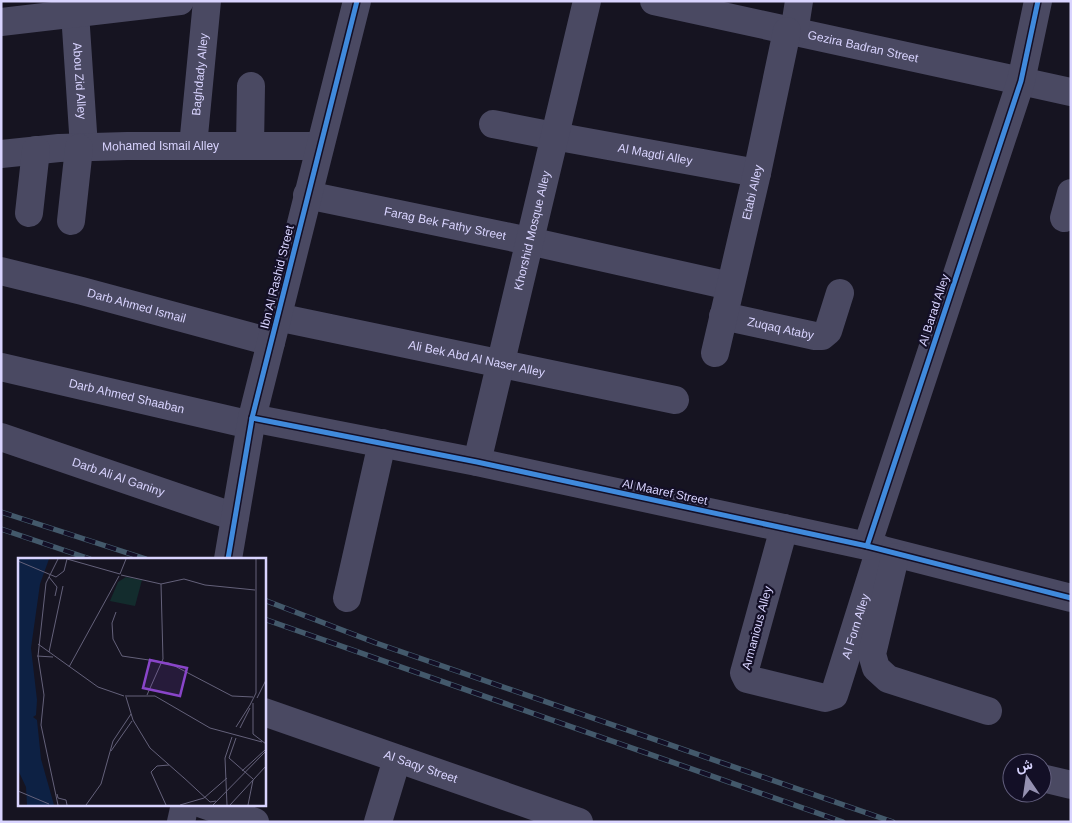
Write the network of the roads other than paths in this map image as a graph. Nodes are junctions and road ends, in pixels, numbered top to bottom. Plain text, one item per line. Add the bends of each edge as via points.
1 (207, 1) edge
2 (357, 1) edge
3 (587, 1) edge
4 (654, 1) edge
5 (799, 1) edge
6 (1038, 1) edge
7 (173, 2) edge
8 (75, 13) junction
9 (1, 22) edge
10 (791, 32) junction
11 (1021, 81) junction
12 (251, 86) dead end
13 (1071, 92) edge
14 (493, 124) dead end
15 (554, 136) junction
16 (193, 146) junction
17 (250, 146) junction
18 (320, 146) junction
19 (81, 148) junction
20 (36, 150) junction
21 (1, 154) edge
22 (757, 172) junction
23 (308, 195) junction
24 (29, 213) dead end
25 (72, 221) dead end
26 (529, 241) junction
27 (1, 271) edge
28 (730, 286) junction
29 (840, 293) dead end
30 (723, 316) junction
31 (274, 330) junction
32 (715, 353) dead end
33 (501, 363) junction
34 (1, 367) edge
35 (675, 400) dead end
36 (251, 421) junction
37 (1, 437) edge
38 (382, 443) junction
39 (477, 462) junction
40 (235, 516) junction
41 (784, 528) junction
42 (881, 549) junction
43 (228, 558) edge
44 (347, 598) dead end
45 (1071, 598) edge
46 (825, 698) joint
47 (988, 711) dead end
48 (265, 712) edge
49 (397, 758) junction
50 (1052, 780) edge
51 (1071, 785) edge
52 (185, 806) edge
53 (208, 806) edge
54 (181, 822) edge
55 (255, 822) edge
56 (378, 822) edge
57 (579, 822) edge

1 - 16 street, Baghdady Alley
2 - 18 street, Ibn Al Rashid Street
3 - 15 street, Khorshid Mosque Alley
4 - 10 street, Gezira Badran Street
5 - 10 street, Etabi Alley
6 - 11 street, Al Barad Alley
7 - 8 street
8 - 9 street
8 - 19 street, Abou Zid Alley
10 - 11 street, Gezira Badran Street
10 - 22 street, Etabi Alley
11 - 13 street, Gezira Badran Street
11 - 42 street, Al Barad Alley
12 - 17 street
14 - 15 street, Al Magdi Alley
15 - 22 street, Al Magdi Alley
15 - 26 street, Khorshid Mosque Alley
16 - 17 street, Mohamed Ismail Alley
16 - 19 street, Mohamed Ismail Alley
17 - 18 street, Mohamed Ismail Alley
18 - 23 street, Ibn Al Rashid Street
19 - 20 street, Mohamed Ismail Alley
19 - 25 street, Abou Zid Alley
20 - 21 street, Mohamed Ismail Alley
20 - 24 street
22 - 28 street, Etabi Alley
23 - 26 street, Farag Bek Fathy Street
23 - 31 street, Ibn Al Rashid Street
26 - 28 street, Farag Bek Fathy Street
26 - 33 street, Khorshid Mosque Alley
27 - 31 street, Darb Ahmed Ismail
28 - 30 street, Etabi Alley
29 - 30 street, Zuqaq Ataby via 828,331 822,336
30 - 32 street, Etabi Alley
31 - 33 street, Ali Bek Abd Al Naser Alley
31 - 36 street, Ibn Al Rashid Street
33 - 35 street, Ali Bek Abd Al Naser Alley
33 - 39 street, Khorshid Mosque Alley
34 - 36 street, Darb Ahmed Shaaban
36 - 38 street, Al Maaref Street
36 - 40 street, Ibn Al Rashid Street
37 - 40 street, Darb Ali Al Ganiny
38 - 39 street, Al Maaref Street
38 - 44 street
39 - 41 street, Al Maaref Street
40 - 43 street, Ibn Al Rashid Street
41 - 42 street, Al Maaref Street
41 - 46 street, Armanious Alley via 745,676
42 - 45 street, Al Maaref Street
42 - 46 street, Al Forn Alley via 834,695
42 - 47 street via 872,654 876,668 888,679
48 - 49 street, Al Saqy Street
49 - 56 street
49 - 57 street, Al Saqy Street
50 - 51 street
52 - 54 street
53 - 55 street

